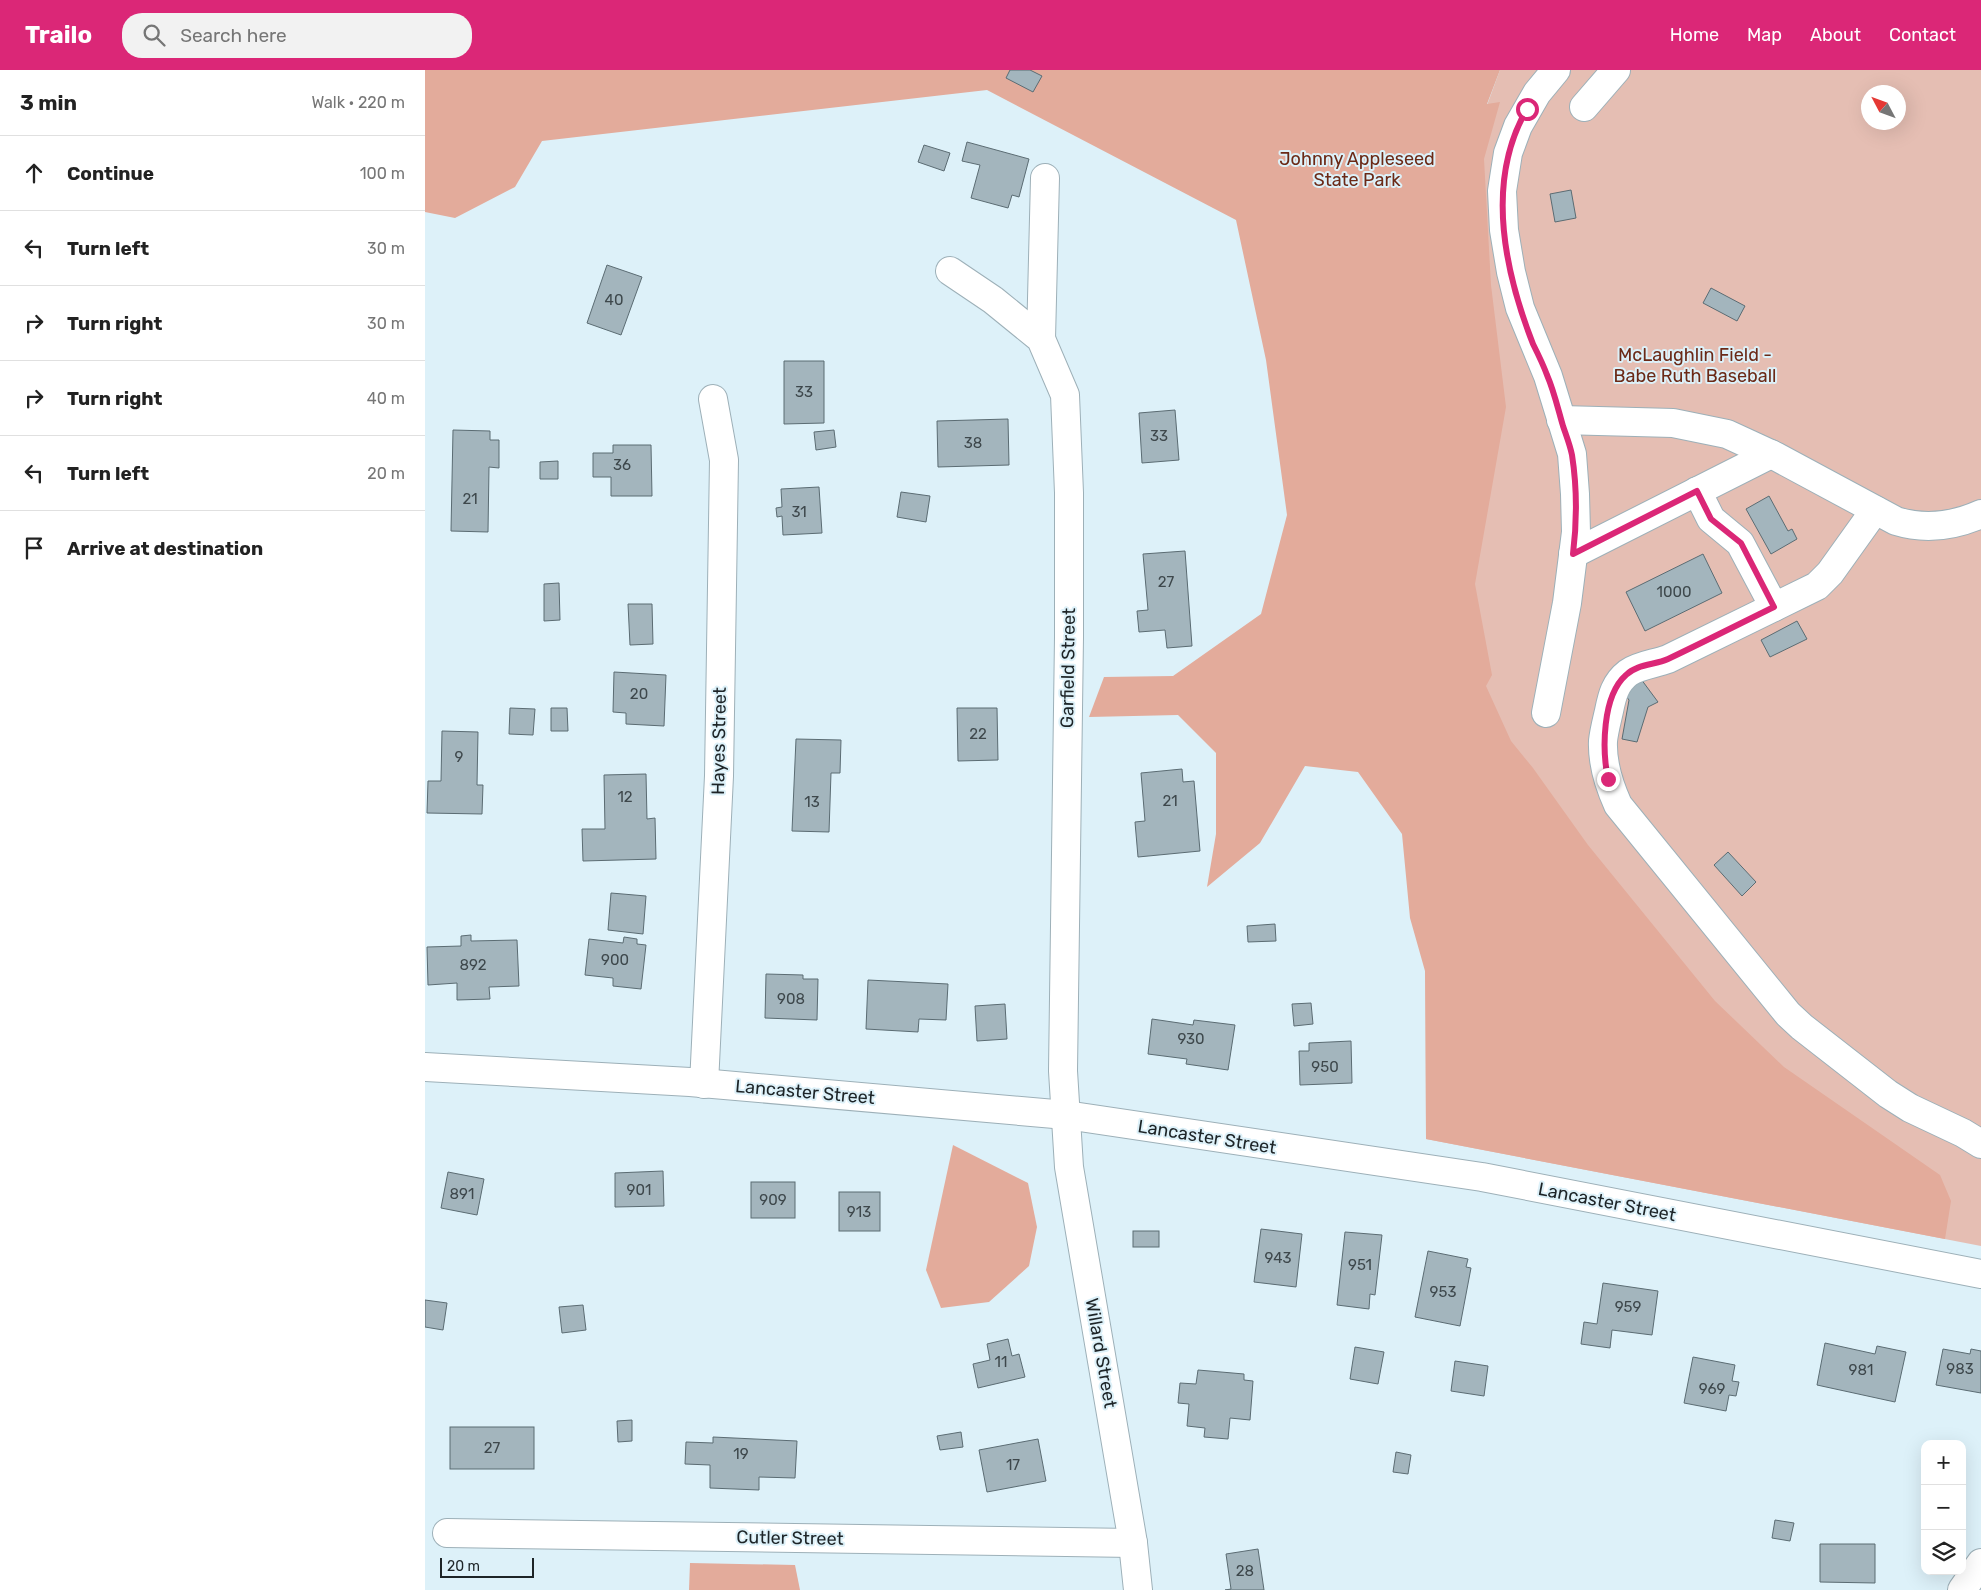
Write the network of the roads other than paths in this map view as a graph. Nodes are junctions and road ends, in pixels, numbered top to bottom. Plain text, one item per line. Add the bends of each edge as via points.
1 (1556, 70) edge
2 (1616, 70) edge
3 (1584, 107) dead end
4 (1045, 178) dead end
5 (950, 271) dead end
6 (1041, 339) junction
7 (713, 399) dead end
8 (1561, 420) junction
9 (1771, 454) junction
10 (1697, 491) junction
11 (1875, 510) junction
12 (1981, 514) edge
13 (1573, 554) junction
14 (1774, 607) junction
15 (1546, 713) dead end
16 (425, 1067) edge
17 (704, 1084) junction
18 (1066, 1116) junction
19 (1981, 1144) edge
20 (1980, 1271) edge
21 (447, 1532) dead end
22 (1133, 1543) junction
23 (1981, 1563) edge
24 (1138, 1590) edge
25 (1962, 1590) edge

1 - 8 street via 1517,126 1508,153 1502,191 1504,230 1520,308 1548,376
2 - 3 street
4 - 6 street
5 - 6 street, Garfield Street via 993,300
6 - 18 street, Garfield Street via 1065,395 1069,493 1063,1071
7 - 17 street, Hayes Street via 724,470 719,776
8 - 9 street via 1697,427 1727,434
8 - 13 street via 1572,454 1576,532
9 - 10 street
9 - 11 street
10 - 13 street
10 - 14 street via 1711,519 1741,543
11 - 12 street via 1896,521 1922,527 1958,522
11 - 14 street via 1821,582
13 - 15 street
14 - 19 street via 1668,659 1633,670 1617,684 1603,741 1610,787 1631,824 1802,1027 1888,1094
16 - 17 street, Lancaster Street
17 - 18 street, Lancaster Street
18 - 20 street, Lancaster Street via 1482,1178
18 - 22 street, Willard Street via 1069,1167
21 - 22 street, Cutler Street
22 - 24 street, Willard Street
23 - 25 street

